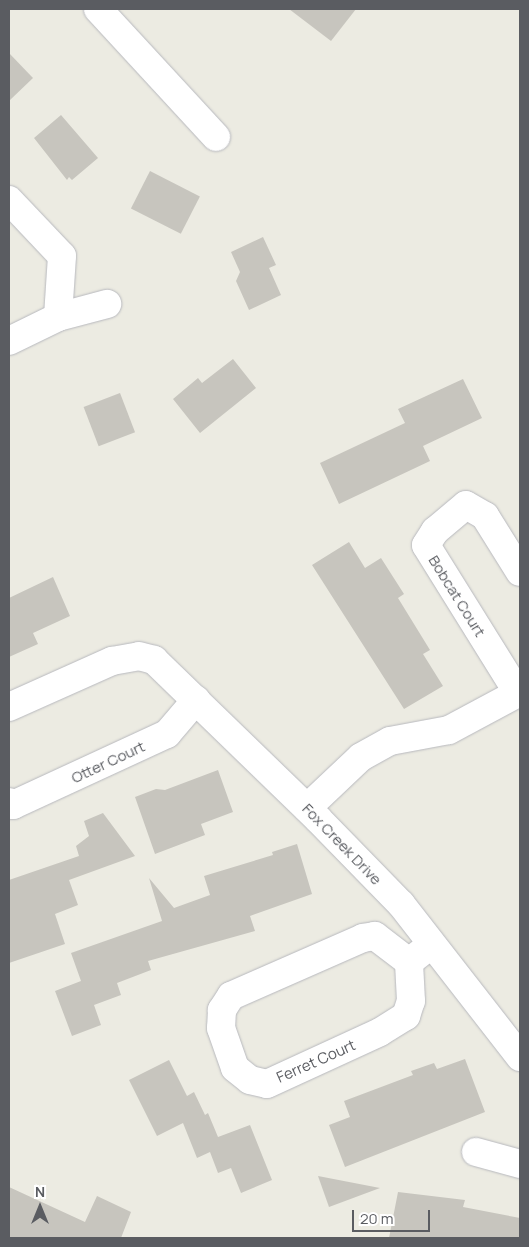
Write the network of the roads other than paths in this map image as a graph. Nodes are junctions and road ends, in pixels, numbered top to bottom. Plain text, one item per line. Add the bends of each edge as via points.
1 (98, 9) edge
2 (216, 137) dead end
3 (9, 200) edge
4 (107, 304) dead end
5 (58, 317) junction
6 (9, 341) edge
7 (520, 572) edge
8 (519, 692) edge
9 (196, 700) junction
10 (9, 707) edge
11 (9, 802) edge
12 (307, 808) junction
13 (431, 945) junction
14 (409, 962) junction
15 (512, 1031) edge
16 (520, 1057) edge
17 (476, 1152) dead end
18 (520, 1164) edge

1 - 2 street
3 - 5 street via 62,256
4 - 5 street
5 - 6 street
7 - 8 street, Bobcat Court via 485,516 466,505 435,531 426,545
8 - 12 street, Bobcat Court via 450,730 390,741 361,756
9 - 10 street, Fox Creek Drive via 154,660 139,656 112,661
9 - 11 street, Otter Court via 167,734 14,805
9 - 12 street, Fox Creek Drive
12 - 13 street, Fox Creek Drive via 401,904
13 - 14 street
13 - 15 street, Fox Creek Drive
14 - 14 street, Ferret Court via 412,1001 406,1016 380,1032 267,1084 250,1080 235,1068 221,1028 222,1010 231,996 363,938 375,936
15 - 16 street, Fox Creek Drive
17 - 18 street

